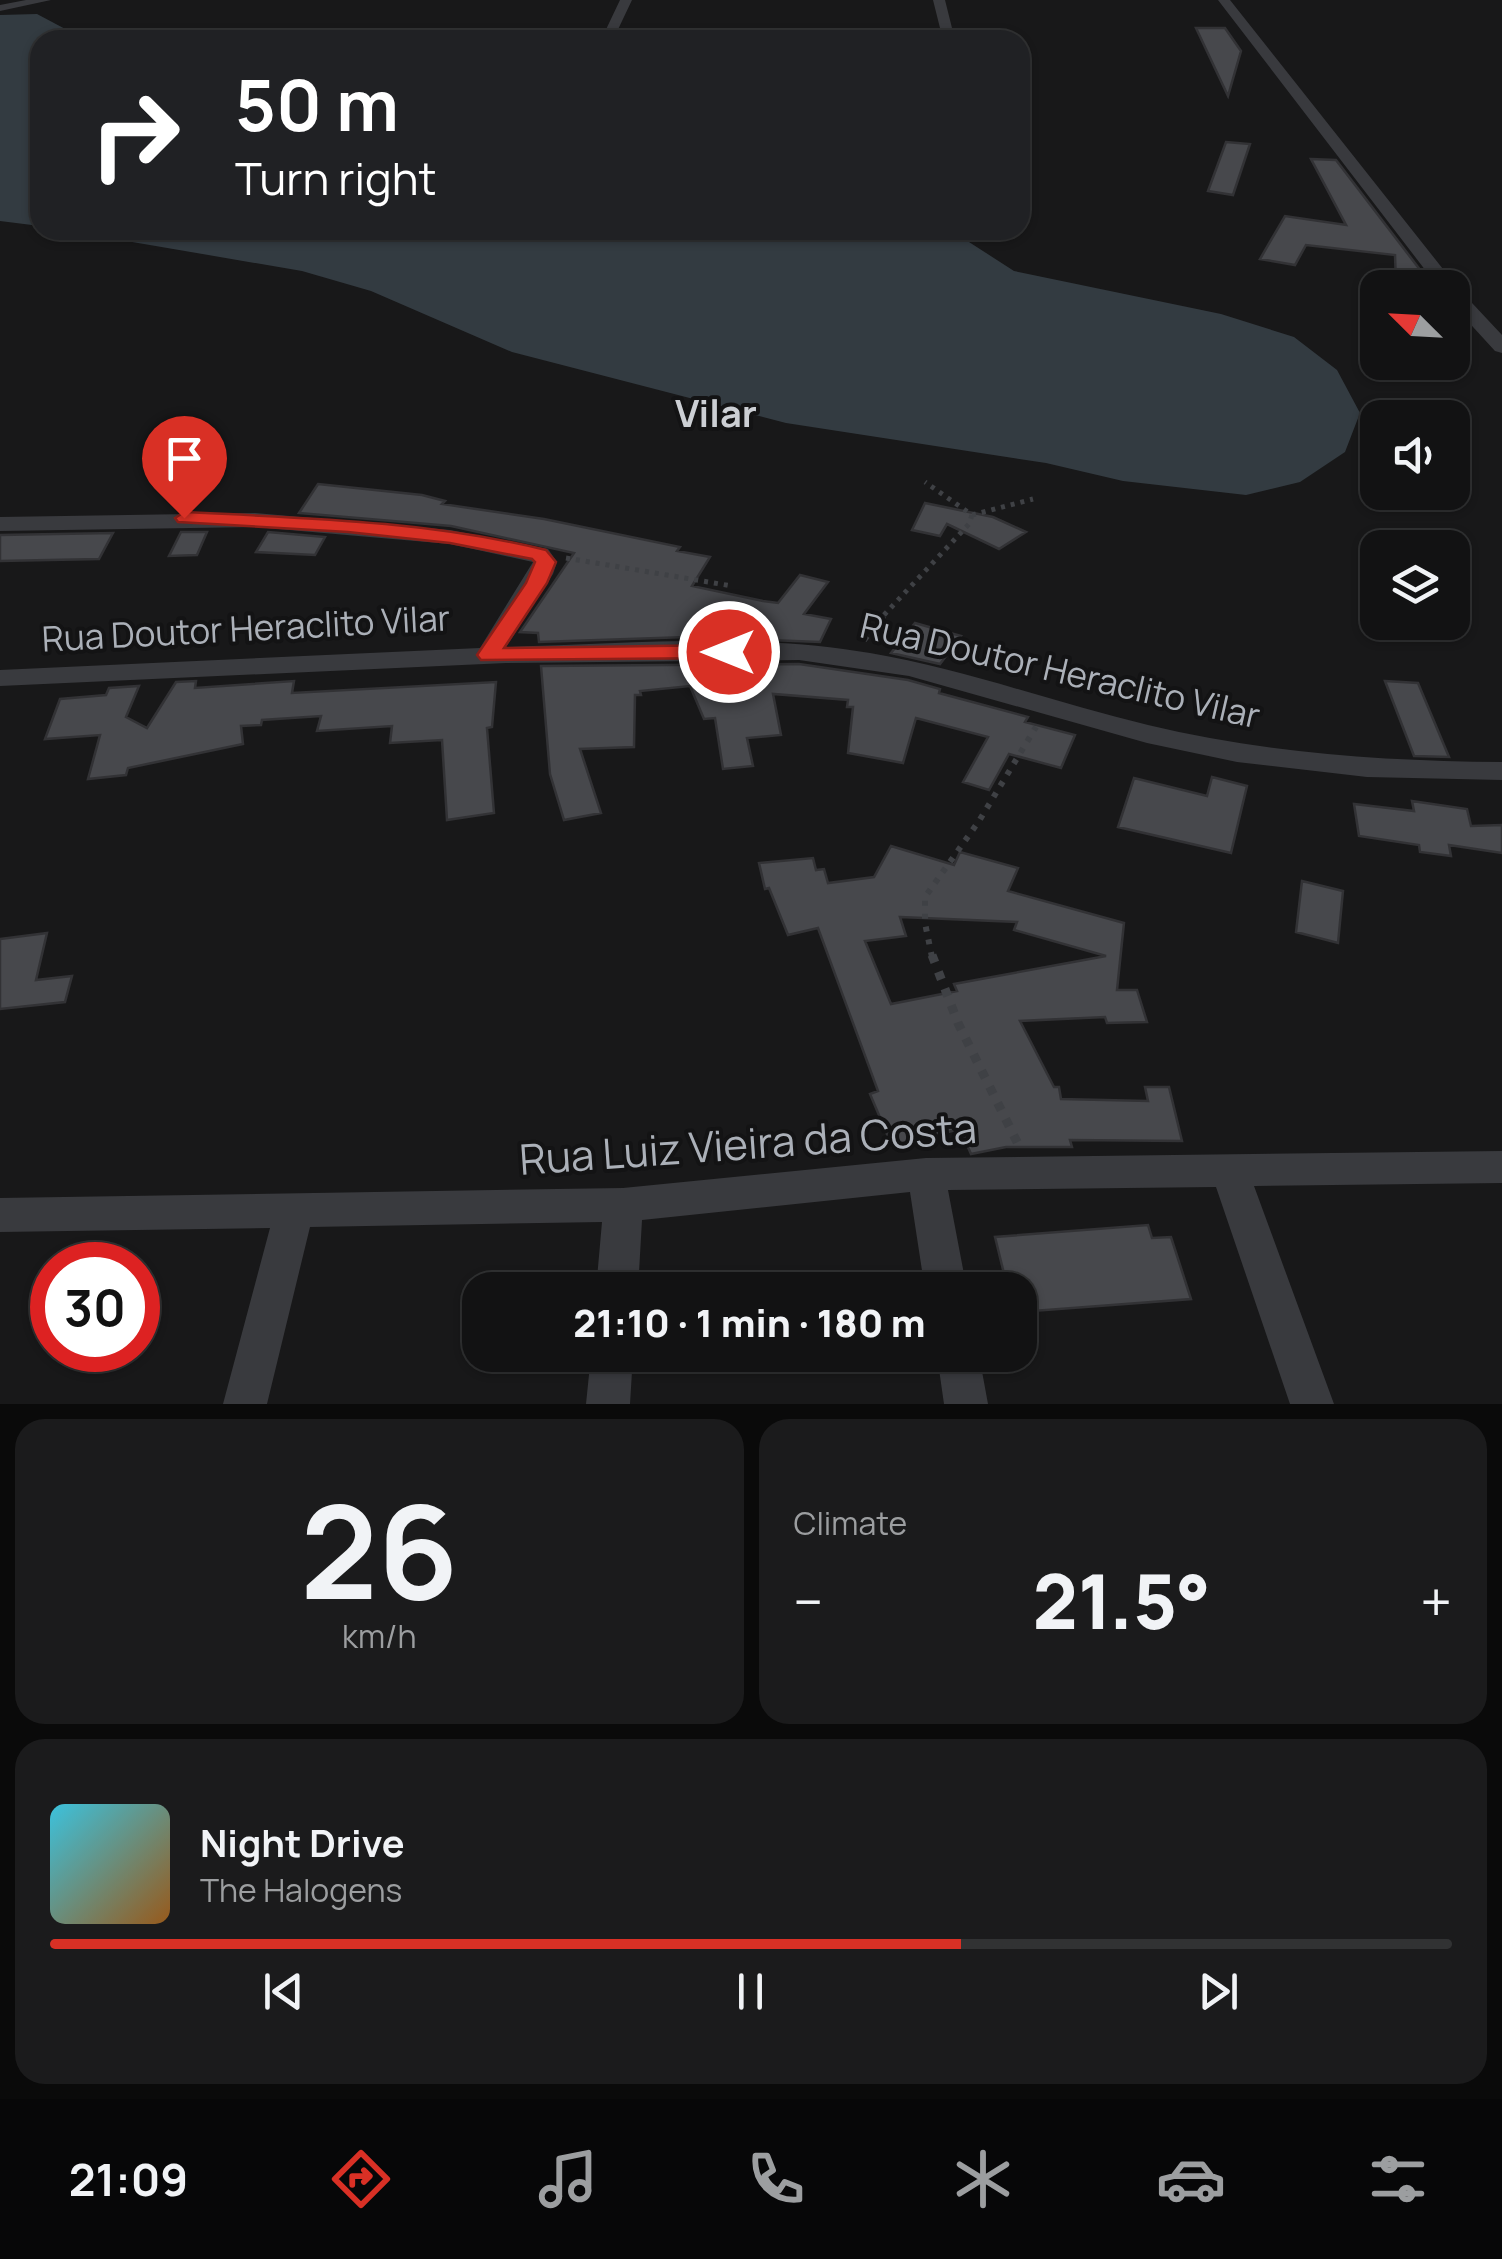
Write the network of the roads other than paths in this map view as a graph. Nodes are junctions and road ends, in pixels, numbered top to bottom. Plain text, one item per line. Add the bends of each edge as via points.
1 (45, 0) edge
2 (626, 0) edge
3 (939, 0) edge
4 (1224, 0) edge
5 (0, 8) edge
6 (612, 30) edge
7 (946, 30) edge
8 (1435, 270) edge
9 (1470, 312) edge
10 (1502, 348) edge
11 (0, 524) edge
12 (488, 655) junction
13 (0, 678) edge
14 (1502, 771) edge
15 (1502, 1167) edge
16 (1230, 1172) junction
17 (926, 1174) junction
18 (623, 1205) junction
19 (294, 1212) junction
20 (0, 1215) edge
21 (618, 1272) edge
22 (943, 1272) edge
23 (611, 1372) edge
24 (961, 1372) edge
25 (245, 1404) edge
26 (608, 1404) edge
27 (966, 1404) edge
28 (1312, 1404) edge

1 - 5 street
2 - 6 street
3 - 7 street
4 - 8 street
9 - 10 street
11 - 12 street via 254,520 365,528 537,554 536,583
12 - 13 street, Rua Doutor Heraclito Vilar
12 - 14 street, Rua Doutor Heraclito Vilar via 768,652 854,658 1273,760 1332,768
15 - 16 street, Rua Luiz Vieira da Costa
16 - 17 street, Rua Luiz Vieira da Costa
16 - 28 street
17 - 18 street, Rua Luiz Vieira da Costa
17 - 22 street
18 - 19 street, Rua Luiz Vieira da Costa
18 - 21 street
19 - 20 street, Rua Luiz Vieira da Costa
19 - 25 street
23 - 26 street
24 - 27 street

